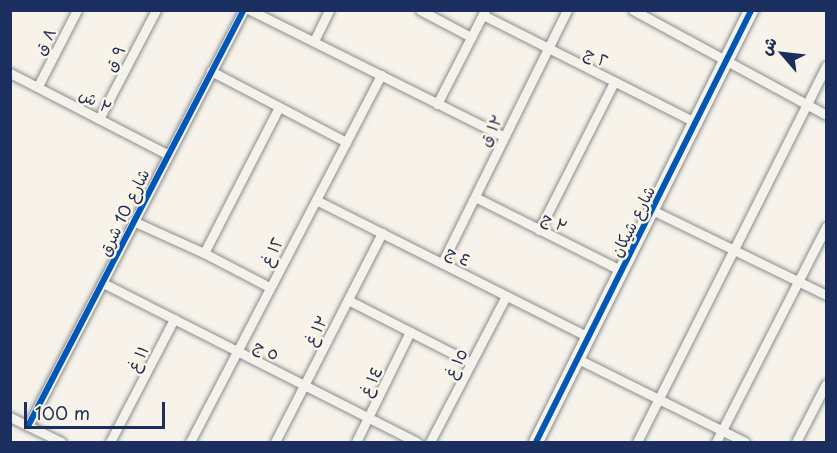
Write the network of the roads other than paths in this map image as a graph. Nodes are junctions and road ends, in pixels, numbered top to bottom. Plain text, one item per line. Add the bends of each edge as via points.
1 (77, 10) edge
2 (156, 10) edge
3 (244, 10) edge
4 (250, 10) edge
5 (329, 10) edge
6 (420, 10) edge
7 (567, 10) edge
8 (633, 10) edge
9 (751, 10) edge
10 (484, 13) edge
11 (648, 14) edge
12 (471, 37) junction
13 (314, 41) junction
14 (548, 48) junction
15 (727, 61) junction
16 (826, 66) edge
17 (211, 71) junction
18 (10, 73) edge
19 (381, 75) junction
20 (614, 82) junction
21 (38, 86) junction
22 (437, 104) junction
23 (807, 104) junction
24 (279, 107) junction
25 (826, 115) edge
26 (99, 119) junction
27 (697, 123) junction
28 (503, 136) junction
29 (346, 142) junction
30 (167, 154) junction
31 (475, 197) junction
32 (316, 200) junction
33 (652, 210) junction
34 (133, 221) junction
35 (826, 226) edge
36 (539, 230) junction
37 (382, 233) junction
38 (735, 250) junction
39 (204, 254) junction
40 (442, 263) junction
41 (622, 271) junction
42 (799, 281) junction
43 (103, 283) junction
44 (269, 287) junction
45 (826, 295) edge
46 (506, 296) junction
47 (348, 300) junction
48 (174, 319) junction
49 (410, 332) junction
50 (588, 337) junction
51 (238, 351) junction
52 (578, 359) junction
53 (471, 363) junction
54 (826, 384) edge
55 (303, 385) junction
56 (658, 399) junction
57 (369, 416) junction
58 (10, 417) edge
59 (28, 426) junction
60 (722, 432) junction
61 (61, 442) edge
62 (110, 442) edge
63 (190, 442) edge
64 (274, 442) edge
65 (356, 442) edge
66 (417, 442) edge
67 (430, 442) edge
68 (537, 442) edge
69 (636, 442) edge
70 (716, 442) edge
71 (745, 442) edge
72 (796, 442) edge

1 - 21 street, ٨ ق
2 - 26 street, ٩ ق
3 - 17 street, شارع 10 شرق
4 - 13 street
5 - 13 street
6 - 12 street
7 - 14 street, ١٣ ق
8 - 11 street
9 - 15 street, شارع شيكان
10 - 12 street
10 - 14 street, ٢ ج
11 - 15 street
12 - 22 street
13 - 19 street
14 - 20 street, ٢ ج
14 - 28 street, ١٣ ق
15 - 23 street
15 - 27 street, شارع شيكان
16 - 23 street
17 - 24 street
17 - 30 street, شارع 10 شرق
18 - 21 street, ٣ ش
19 - 22 street
19 - 29 street, ١٢ غ
20 - 27 street, ٢ ج
20 - 36 street
21 - 26 street, ٣ ش
22 - 28 street
23 - 25 street
23 - 38 street
24 - 29 street
24 - 39 street
26 - 30 street, ٣ ش
27 - 33 street, شارع شيكان
28 - 31 street, ١٣ ق
29 - 32 street, ١٢ غ
30 - 34 street, شارع 10 شرق
31 - 36 street, ٣ ج
31 - 40 street, ١٣ ق
32 - 37 street, ٤ ج
32 - 44 street, ١٢ غ
33 - 38 street
33 - 41 street, شارع شيكان
34 - 39 street
34 - 43 street, شارع 10 شرق
35 - 42 street
36 - 41 street, ٣ ج
37 - 40 street, ٤ ج
37 - 47 street, ١٣ غ
38 - 42 street
38 - 56 street
39 - 44 street
40 - 46 street, ٤ ج
41 - 50 street, شارع شيكان
42 - 45 street
42 - 60 street
43 - 48 street, ٥ ج
43 - 59 street, شارع 10 شرق
44 - 51 street, ١٢ غ
46 - 50 street, ٤ ج
46 - 53 street, ١٥ غ
47 - 49 street
47 - 55 street, ١٣ غ
48 - 51 street, ٥ ج
48 - 62 street, ١١ غ
49 - 53 street
49 - 57 street, ١٤ غ
50 - 52 street, شارع شيكان
51 - 55 street, ٥ ج
51 - 63 street, ١٢ غ
52 - 56 street
52 - 68 street, شارع شيكان
53 - 67 street, ١٥ غ
54 - 72 street
55 - 57 street, ٥ ج
55 - 64 street, ١٣ غ
56 - 60 street
56 - 69 street
57 - 65 street, ١٤ غ
57 - 66 street, ٥ ج
58 - 59 street
59 - 61 street
60 - 70 street
60 - 71 street

